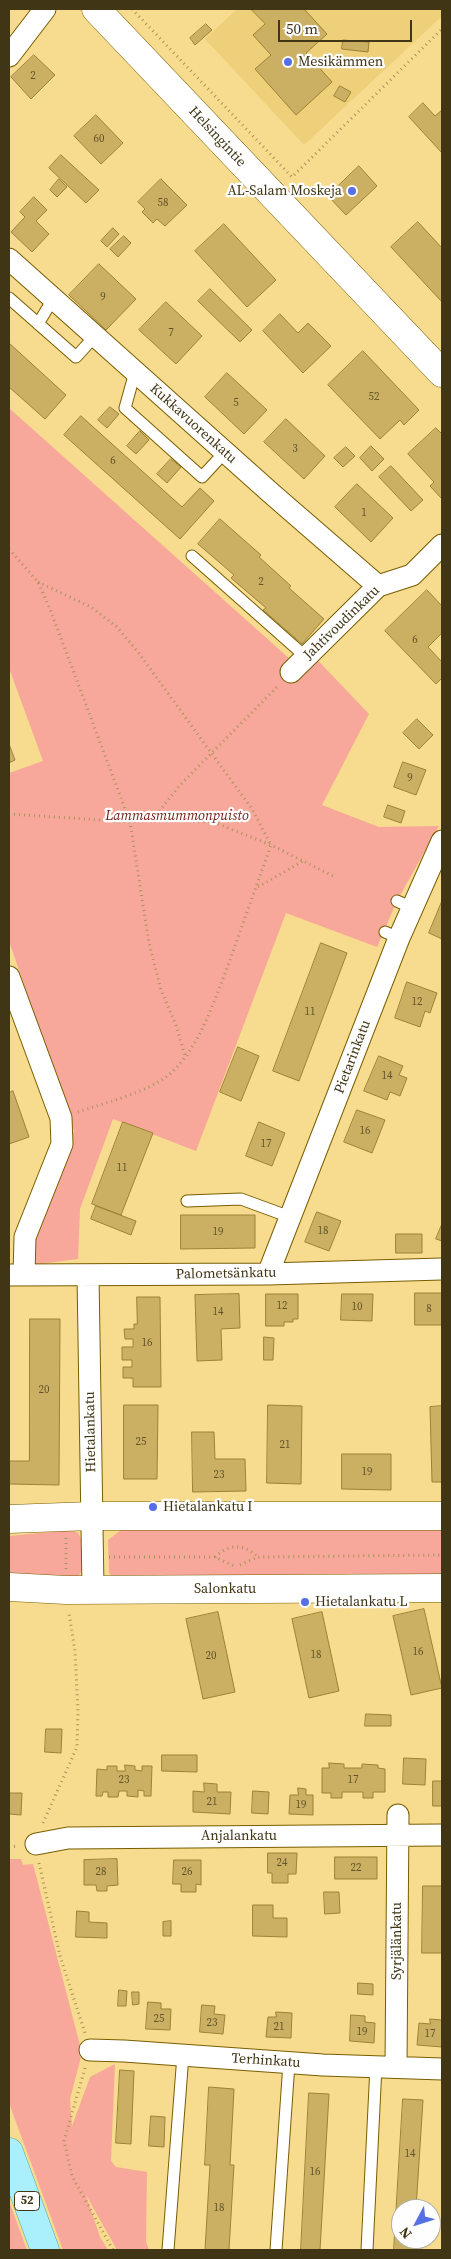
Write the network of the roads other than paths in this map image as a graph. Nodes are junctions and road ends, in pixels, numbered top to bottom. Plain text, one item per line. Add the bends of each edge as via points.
1 (45, 9) edge
2 (96, 9) edge
3 (9, 56) edge
4 (11, 268) edge
5 (9, 298) edge
6 (53, 298) junction
7 (38, 324) junction
8 (95, 336) junction
9 (135, 372) junction
10 (442, 373) edge
11 (225, 452) junction
12 (442, 545) edge
13 (192, 556) dead end
14 (378, 586) junction
15 (299, 665) joint
16 (442, 841) edge
17 (9, 977) edge
18 (187, 1201) dead end
19 (290, 1217) junction
20 (442, 1269) edge
21 (268, 1274) junction
22 (16, 1275) edge
23 (88, 1275) junction
24 (442, 1516) edge
25 (79, 1517) junction
26 (9, 1519) edge
27 (9, 1587) edge
28 (442, 1588) edge
29 (79, 1589) junction
30 (397, 1825) junction
31 (442, 1835) edge
32 (36, 1844) road end
33 (90, 2050) road end
34 (183, 2055) junction
35 (289, 2063) junction
36 (386, 2066) junction
37 (442, 2069) edge
38 (9, 2152) edge
39 (44, 2250) edge
40 (168, 2250) edge
41 (276, 2250) edge
42 (367, 2250) edge

1 - 3 street
2 - 10 main road, Helsingintie
4 - 6 street, Kukkavuorenkatu
5 - 7 lane
6 - 7 lane
6 - 8 street, Kukkavuorenkatu
7 - 8 lane via 76,357
8 - 9 street, Kukkavuorenkatu
9 - 11 street, Kukkavuorenkatu
9 - 11 lane via 125,408 202,476
11 - 14 street, Kukkavuorenkatu
12 - 14 street, Jahtivoudinkatu via 412,575
13 - 15 lane
14 - 15 street, Jahtivoudinkatu
16 - 19 street, Pietarinkatu via 404,905
17 - 22 street via 61,1118 62,1144 25,1238
18 - 19 lane via 241,1199
19 - 21 street, Pietarinkatu
20 - 21 street, Palometsänkatu
21 - 23 street, Palometsänkatu
22 - 23 street, Palometsänkatu
23 - 25 street, Hietalankatu
24 - 25 main road
25 - 26 main road
25 - 29 street, Hietalankatu via 92,1556
27 - 29 main road, Salonkatu
28 - 29 main road, Salonkatu
30 - 31 street, Anjalankatu
30 - 32 street, Anjalankatu via 68,1838
30 - 36 street, Syrjälänkatu
33 - 34 street, Terhinkatu
34 - 35 street, Terhinkatu
34 - 40 lane
35 - 36 street, Terhinkatu
35 - 41 lane
36 - 37 street, Terhinkatu
36 - 42 lane
38 - 39 main road, 52

